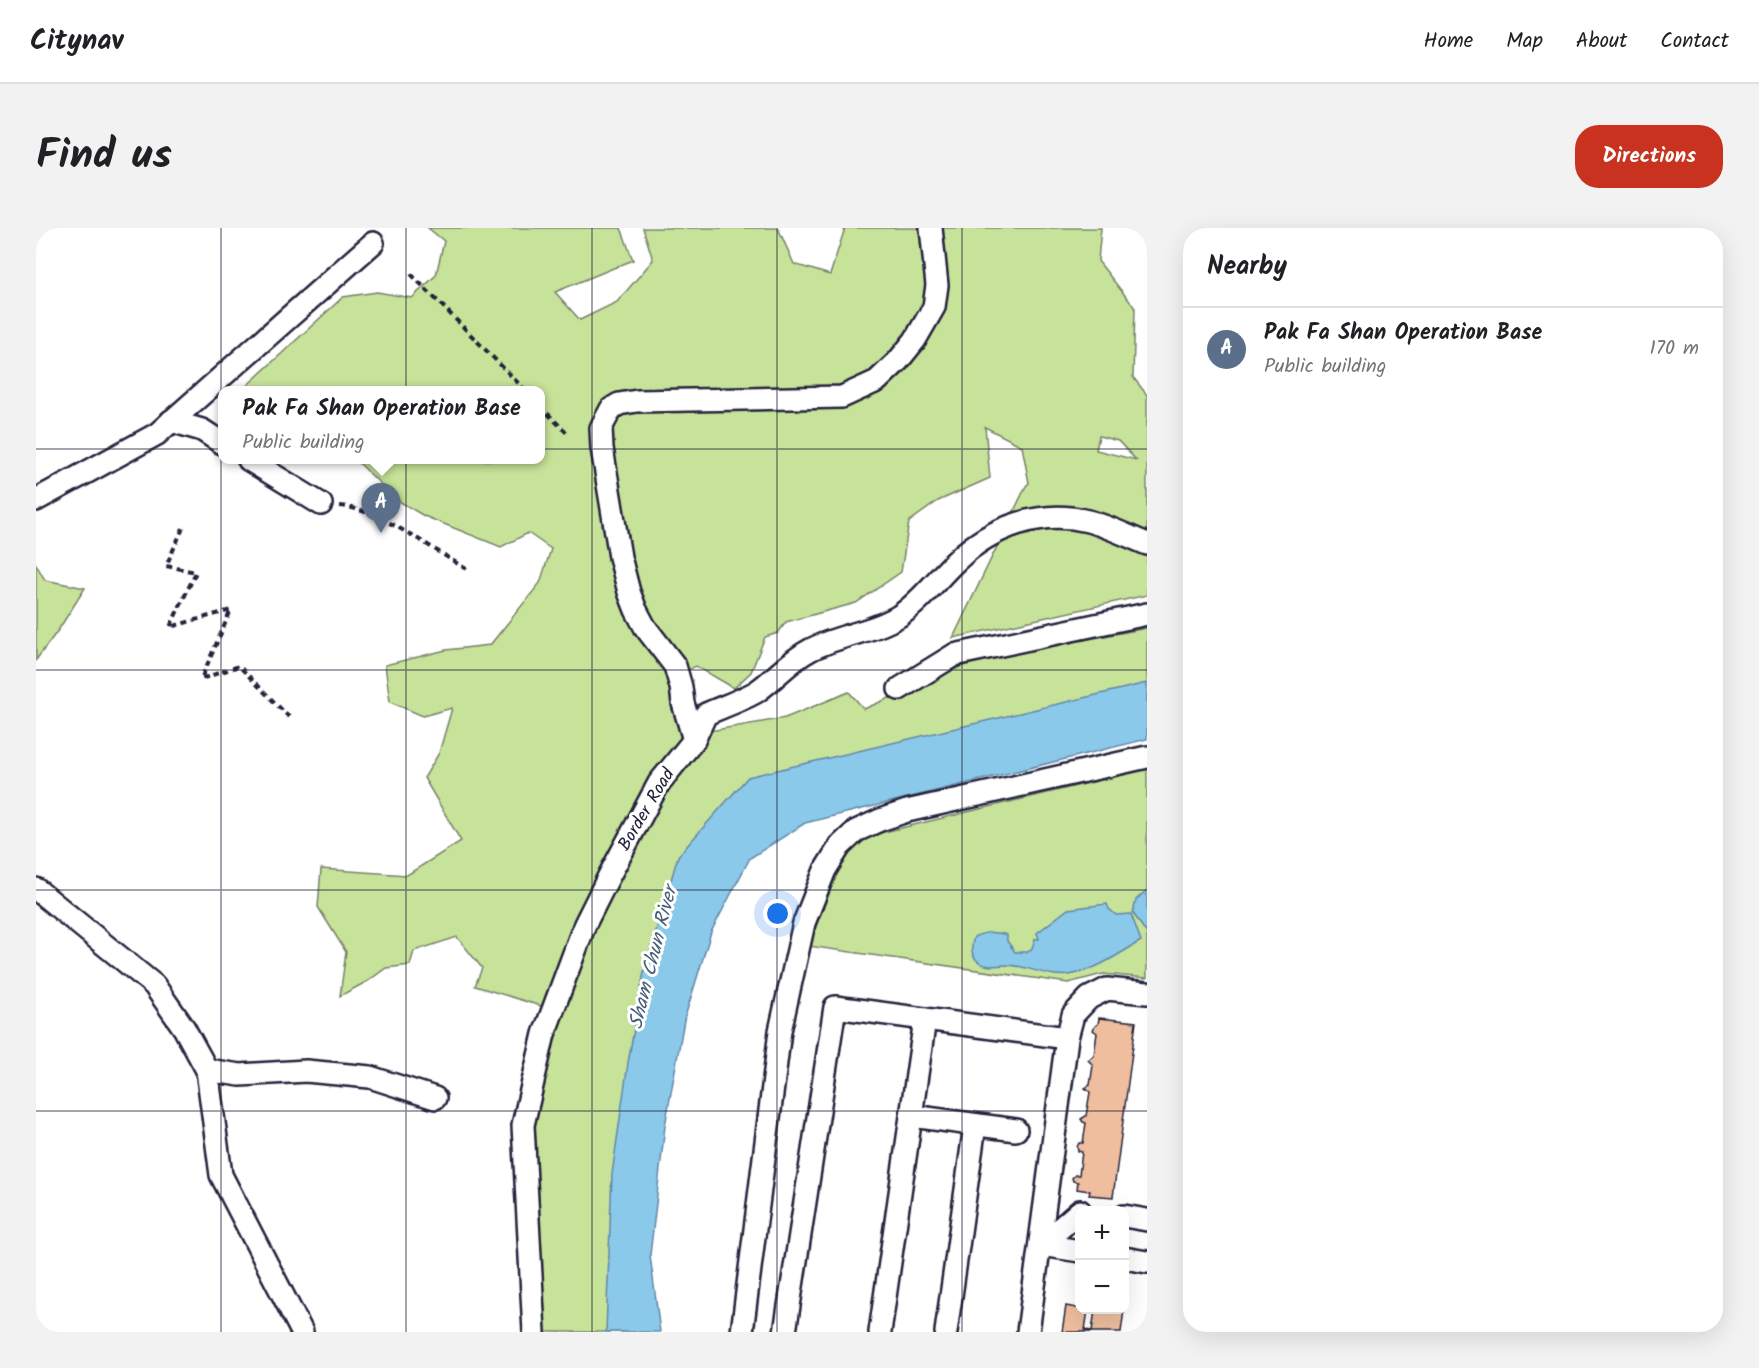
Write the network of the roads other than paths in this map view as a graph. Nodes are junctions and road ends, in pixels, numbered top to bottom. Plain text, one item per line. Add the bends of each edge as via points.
1 (931, 228) edge
2 (373, 243) dead end
3 (171, 421) junction
4 (218, 440) edge
5 (257, 464) edge
6 (36, 500) edge
7 (321, 504) road end
8 (1147, 544) edge
9 (1147, 614) edge
10 (899, 689) dead end
11 (694, 740) junction
12 (1147, 757) edge
13 (36, 889) edge
14 (1147, 993) edge
15 (925, 1019) junction
16 (1067, 1038) junction
17 (207, 1070) junction
18 (435, 1098) dead end
19 (912, 1116) junction
20 (975, 1125) junction
21 (1016, 1130) dead end
22 (1075, 1216) edge
23 (1129, 1217) edge
24 (1147, 1220) edge
25 (1041, 1245) junction
26 (1075, 1250) edge
27 (1129, 1259) edge
28 (1147, 1262) edge
29 (302, 1332) edge
30 (534, 1332) edge
31 (742, 1332) edge
32 (785, 1332) edge
33 (880, 1332) edge
34 (946, 1332) edge
35 (1028, 1332) edge

1 - 11 street via 937,285 934,307 915,340 877,381 842,397 637,401 619,404 606,415 601,428 602,448 629,592 645,627 675,666
2 - 3 street
3 - 4 street via 202,430
3 - 6 street via 157,434
5 - 7 street
8 - 11 street, Border Road via 1102,525 1067,517 1031,519 1001,530 963,555 901,614 815,648 756,692 706,714
9 - 10 street via 954,655
11 - 30 street, Border Road via 658,783 627,840 585,924 544,1034 523,1125
12 - 31 street via 907,811 856,831 840,846 825,870 804,923 780,1031
13 - 17 street via 154,985
14 - 16 street via 1107,989 1089,998 1073,1015
15 - 16 street
15 - 19 street
15 - 32 street via 835,1007
16 - 25 street
17 - 18 street via 240,1075 306,1071 370,1077
17 - 29 street via 221,1175
19 - 20 street
19 - 33 street
20 - 21 street
20 - 34 street
22 - 25 street
23 - 24 street
25 - 26 street
25 - 35 street
27 - 28 street

